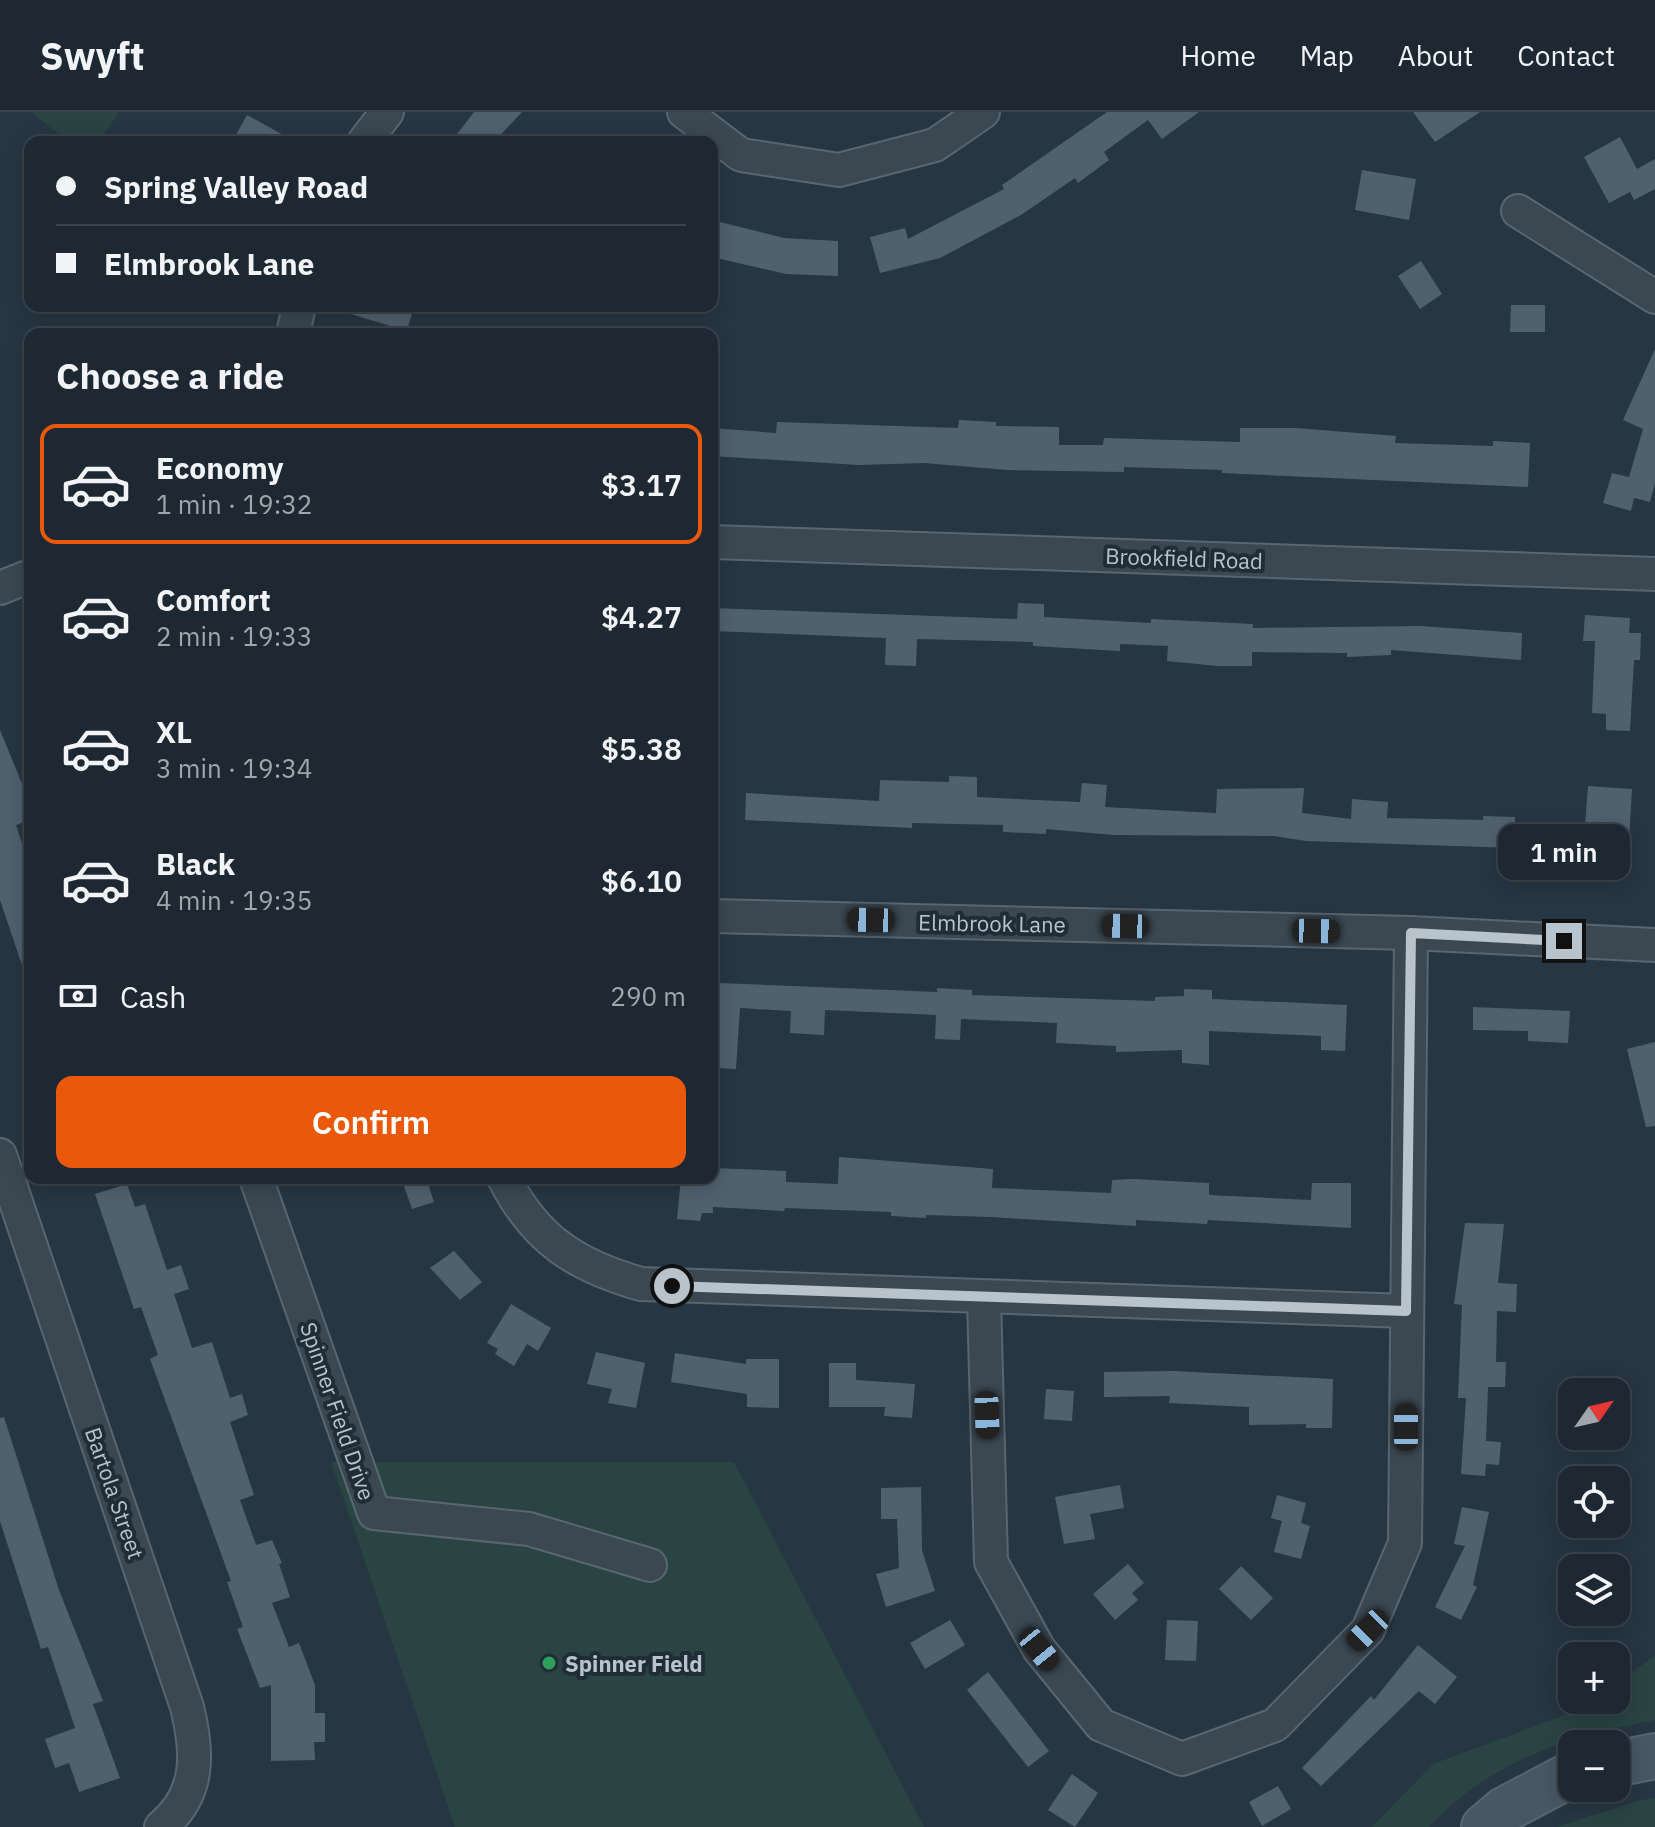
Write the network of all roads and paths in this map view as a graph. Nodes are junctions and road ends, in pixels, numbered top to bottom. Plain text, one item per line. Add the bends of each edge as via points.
1 (387, 112) edge
2 (684, 112) edge
3 (983, 112) edge
4 (369, 136) edge
5 (716, 136) edge
6 (718, 138) edge
7 (1518, 211) dead end
8 (1655, 297) edge
9 (718, 542) edge
10 (1655, 574) edge
11 (24, 578) edge
12 (0, 588) edge
13 (718, 916) edge
14 (1411, 933) junction
15 (1655, 945) edge
16 (0, 1155) edge
17 (258, 1184) edge
18 (508, 1184) edge
19 (984, 1298) junction
20 (1406, 1311) junction
21 (650, 1565) dead end
22 (1655, 1756) edge
23 (1630, 1761) edge
24 (1558, 1781) edge
25 (161, 1827) edge
26 (1484, 1827) edge

1 - 4 street
2 - 5 street
3 - 6 street via 935,145 839,170 741,155
7 - 8 street
9 - 10 street, Brookfield Road
11 - 12 street
13 - 14 street, Elmbrook Lane
14 - 15 street, Elmbrook Lane
14 - 20 street
16 - 25 street, Bartola Street via 194,1732 192,1785
17 - 21 street, Spinner Field Drive via 374,1513 529,1529
18 - 19 street via 532,1221 563,1251 596,1271 641,1284
19 - 20 street
19 - 20 street via 991,1562 1039,1649 1101,1725 1182,1759 1275,1725 1368,1630 1405,1543
22 - 23 main road
24 - 26 main road

